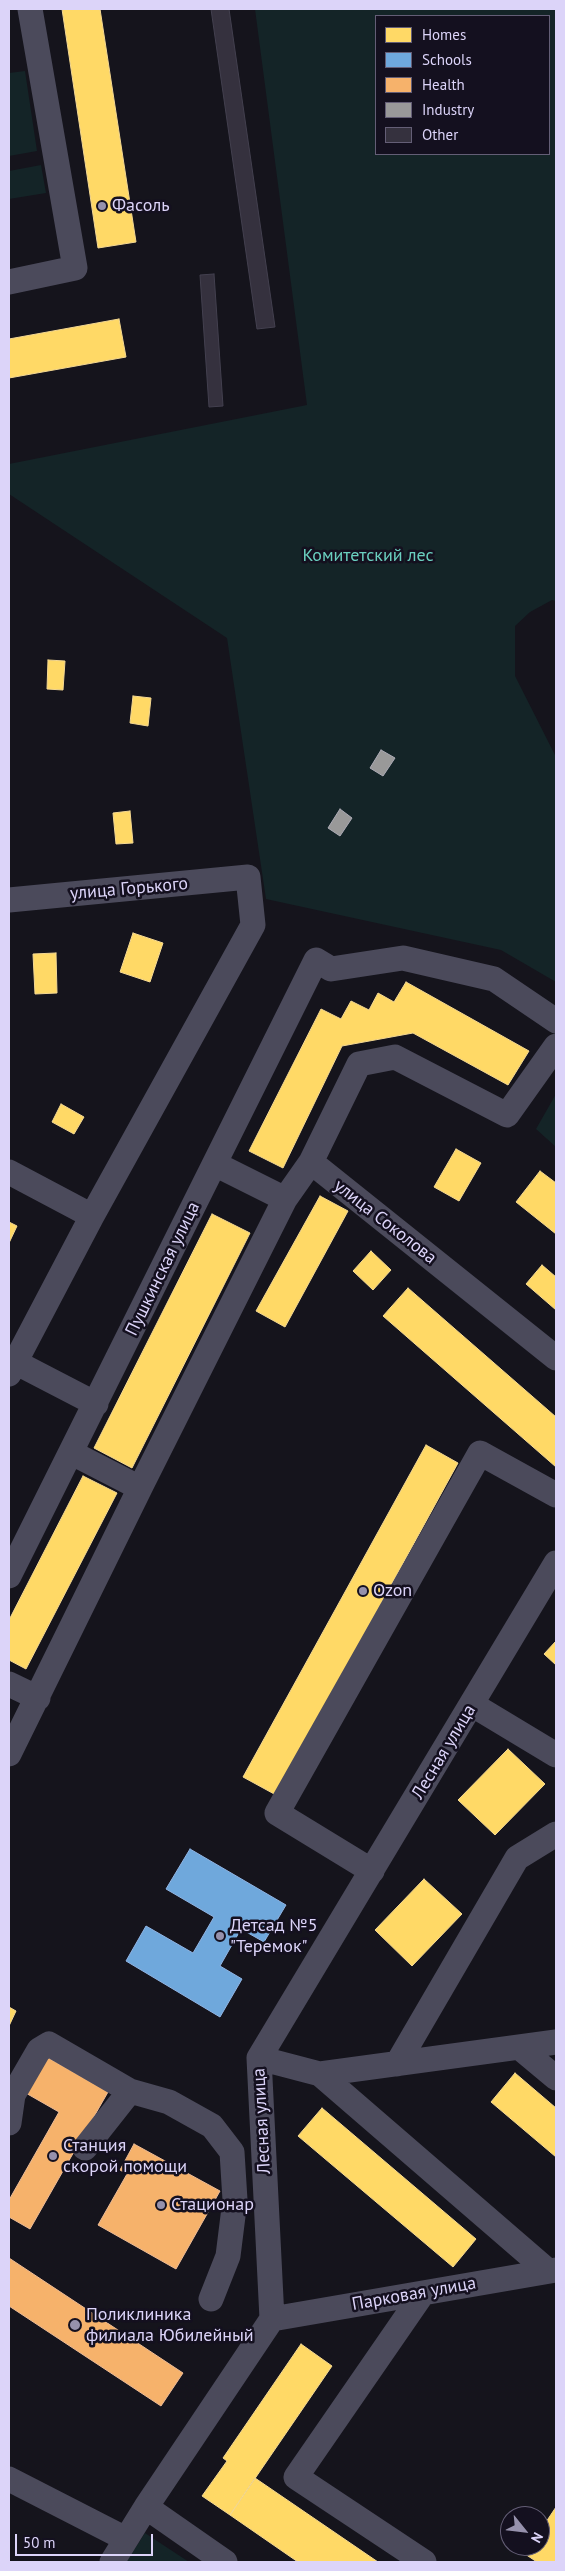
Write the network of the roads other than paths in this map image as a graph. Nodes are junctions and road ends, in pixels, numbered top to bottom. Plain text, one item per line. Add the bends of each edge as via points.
1 (30, 9) edge
2 (9, 282) edge
3 (9, 900) edge
4 (556, 1021) edge
5 (556, 1046) edge
6 (311, 1162) junction
7 (215, 1164) junction
8 (9, 1172) edge
9 (285, 1199) junction
10 (92, 1216) junction
11 (556, 1358) edge
12 (12, 1368) edge
13 (96, 1404) junction
14 (72, 1453) junction
15 (140, 1488) junction
16 (556, 1495) edge
17 (556, 1563) edge
18 (9, 1576) edge
19 (9, 1684) edge
20 (38, 1698) junction
21 (473, 1705) junction
22 (9, 1754) edge
23 (556, 1755) edge
24 (556, 1834) edge
25 (372, 1870) junction
26 (556, 2042) edge
27 (520, 2048) junction
28 (259, 2058) junction
29 (397, 2064) junction
30 (320, 2074) junction
31 (556, 2078) edge
32 (130, 2091) junction
33 (9, 2123) edge
34 (85, 2148) dead end
35 (552, 2270) edge
36 (423, 2293) junction
37 (211, 2299) dead end
38 (272, 2319) junction
39 (9, 2479) edge
40 (146, 2507) junction
41 (126, 2539) junction
42 (112, 2562) edge
43 (225, 2562) edge
44 (424, 2562) edge

1 - 2 street via 75,268
3 - 10 street, улица Горького via 248,877 253,925
4 - 7 street, Пушкинская улица via 494,979 403,958 331,969 316,960
5 - 6 street via 507,1115 395,1057 359,1064
6 - 9 street
6 - 11 street, улица Соколова
7 - 9 street
7 - 13 street, Пушкинская улица
8 - 10 street
9 - 15 street
10 - 12 street
12 - 13 street
13 - 14 street, Пушкинская улица
14 - 15 street
14 - 18 street, Пушкинская улица
15 - 20 street
16 - 25 street via 480,1453 278,1813
17 - 21 street, Лесная улица
19 - 20 street
20 - 22 street
21 - 23 street
21 - 25 street, Лесная улица
24 - 29 street via 517,1858
25 - 28 street, Лесная улица
26 - 27 street
27 - 29 street
27 - 31 street
28 - 30 street
28 - 38 street, Лесная улица
29 - 30 street
30 - 35 street
32 - 33 street via 49,2044 39,2050 13,2095
32 - 34 street
32 - 37 street via 169,2102 212,2126 232,2152 235,2200 228,2256
35 - 36 street, Парковая улица
36 - 38 street, Парковая улица
36 - 44 street via 296,2477
38 - 40 street
39 - 41 street
40 - 41 street
40 - 43 street
41 - 42 street

